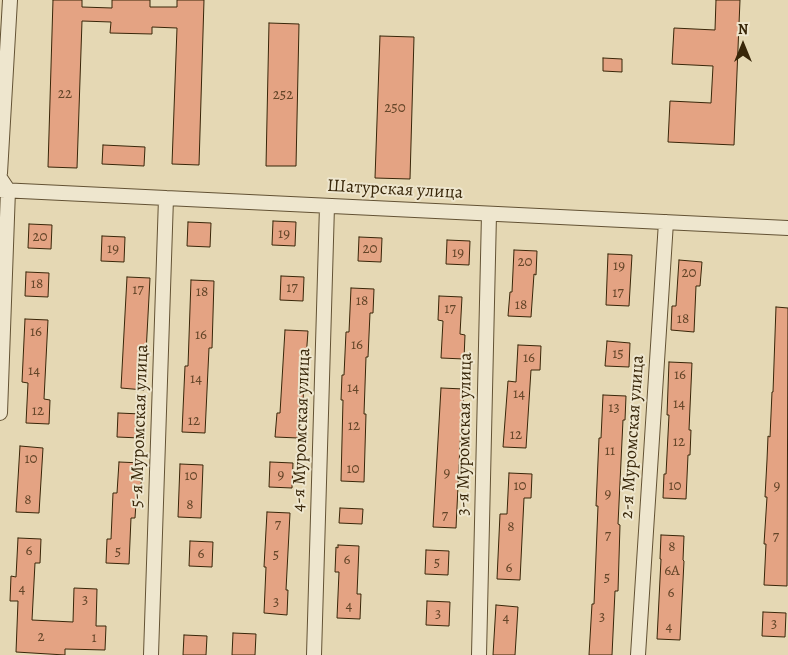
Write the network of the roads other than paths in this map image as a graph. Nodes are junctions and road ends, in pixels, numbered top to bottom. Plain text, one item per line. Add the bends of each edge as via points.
1 (10, 0) edge
2 (0, 172) edge
3 (0, 178) edge
4 (4, 190) edge
5 (166, 198) junction
6 (327, 206) junction
7 (489, 214) junction
8 (666, 222) junction
9 (788, 228) edge
10 (0, 413) edge
11 (151, 655) edge
12 (314, 655) edge
13 (479, 655) edge
14 (638, 655) edge

1 - 2 street
3 - 4 street
4 - 5 street, Шатурская улица
4 - 10 street
5 - 6 street, Шатурская улица
5 - 11 street, 5-я Муромская улица
6 - 7 street, Шатурская улица
6 - 12 street, 4-я Муромская улица
7 - 8 street, Шатурская улица
7 - 13 street, 3-я Муромская улица
8 - 9 street, Шатурская улица
8 - 14 street, 2-я Муромская улица

